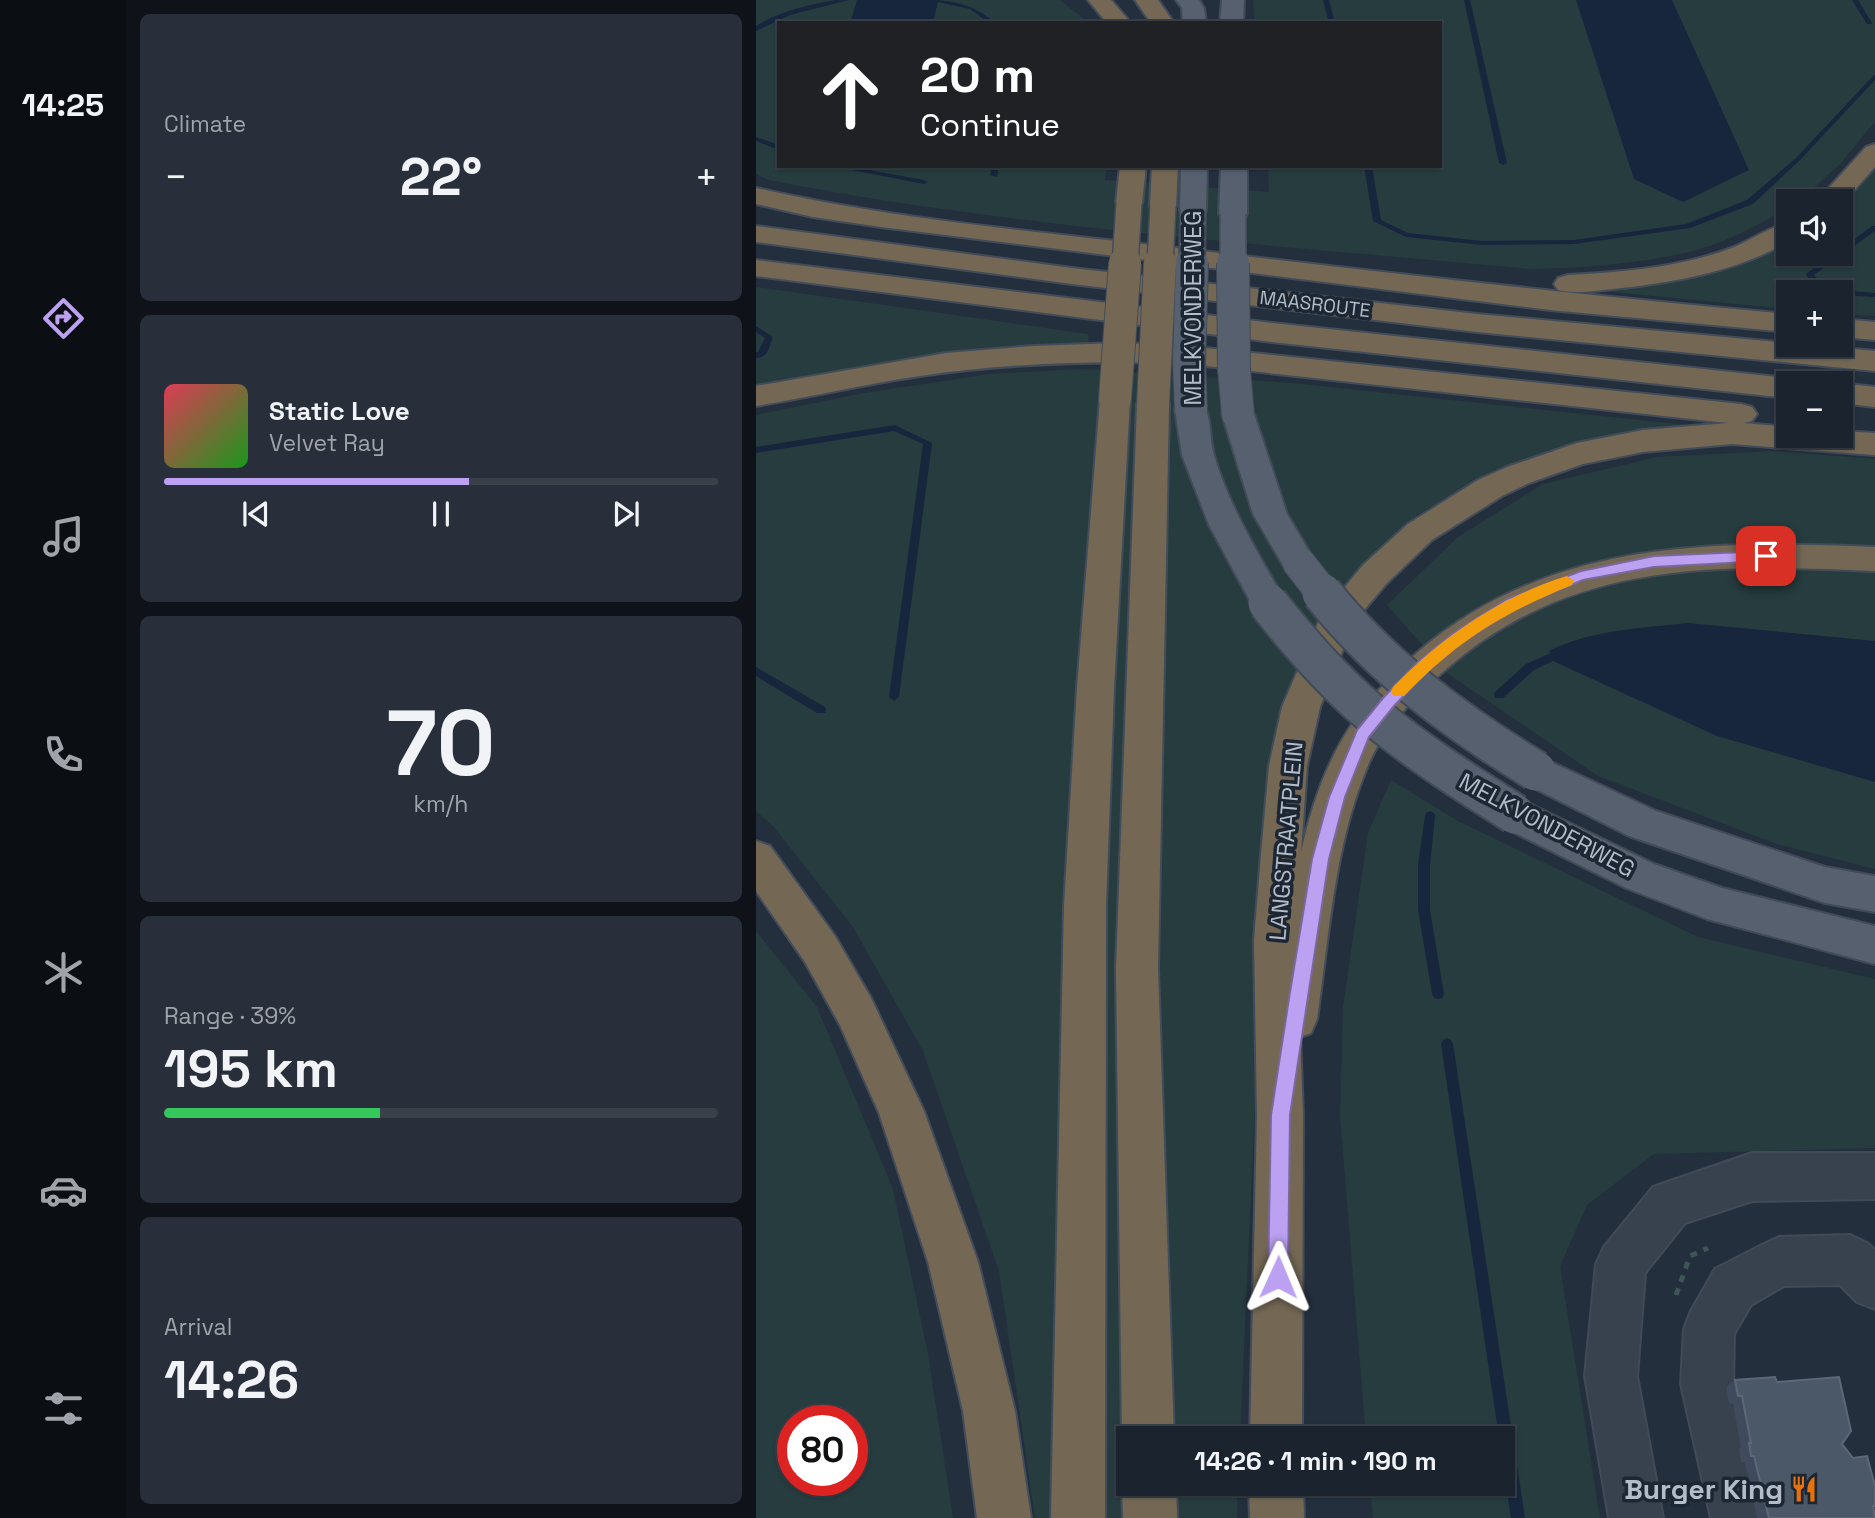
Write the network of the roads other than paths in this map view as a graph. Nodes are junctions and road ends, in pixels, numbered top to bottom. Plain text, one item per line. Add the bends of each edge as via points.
1 (1100, 0) edge
2 (1146, 0) edge
3 (1118, 21) edge
4 (1162, 21) edge
5 (1875, 152) edge
6 (1133, 168) edge
7 (1165, 168) edge
8 (1194, 168) edge
9 (1234, 168) edge
10 (1840, 189) edge
11 (756, 196) edge
12 (756, 234) edge
13 (1776, 237) edge
14 (756, 268) edge
15 (1317, 272) junction
16 (1776, 322) edge
17 (1853, 329) edge
18 (1875, 331) edge
19 (1875, 361) edge
20 (1776, 387) edge
21 (1853, 394) edge
22 (756, 396) edge
23 (1875, 397) edge
24 (1153, 404) junction
25 (1776, 417) edge
26 (1853, 424) edge
27 (1875, 427) edge
28 (1875, 444) edge
29 (1875, 559) edge
30 (756, 858) edge
31 (1875, 894) edge
32 (1875, 945) edge
33 (1280, 1115) junction
34 (1875, 1176) edge
35 (1875, 1284) edge
36 (1148, 1426) edge
37 (1276, 1426) edge
38 (1149, 1496) edge
39 (1276, 1496) edge
40 (1004, 1518) edge
41 (1079, 1518) edge
42 (1150, 1518) edge
43 (1277, 1518) edge
44 (1636, 1518) edge
45 (1738, 1518) edge

1 - 3 highway
2 - 4 highway
5 - 10 highway
6 - 24 highway, bridge via 1129,203
7 - 24 highway, bridge
8 - 24 main road, MELKVONDERWEG, bridge via 1189,363
9 - 31 main road, MELKVONDERWEG, bridge via 1238,414 1270,514 1299,564 1359,638 1395,673 1536,771 1643,824 1825,885
11 - 15 highway via 881,219
12 - 19 highway, MAASROUTE via 1477,323
13 - 15 highway via 1715,261 1663,274 1553,285
14 - 20 highway, MAASROUTE via 1433,353
15 - 16 highway via 1550,301
17 - 18 highway
21 - 23 highway
22 - 25 highway via 944,363 1090,351 1177,354
24 - 32 main road, MELKVONDERWEG, bridge via 1198,455 1226,525 1268,603 1346,692 1386,726 1515,814 1640,876 1722,906
24 - 36 highway via 1137,968
24 - 41 highway via 1093,721 1083,975
26 - 27 highway
28 - 33 highway, LANGSTRAATPLEIN via 1732,433 1609,446 1577,454 1518,475 1464,503 1420,532 1376,574 1339,616 1301,707 1288,766 1275,940
29 - 33 highway via 1739,555 1654,562 1581,576 1513,603 1425,664 1363,734 1337,797 1321,859
30 - 40 highway via 820,949 856,1012 901,1111 953,1262 989,1411
33 - 37 highway, LANGSTRAATPLEIN
34 - 44 street via 1752,1177 1670,1204 1621,1264 1611,1376
35 - 45 street via 1850,1260 1779,1262 1733,1287 1709,1329 1707,1384
38 - 42 highway
39 - 43 highway

